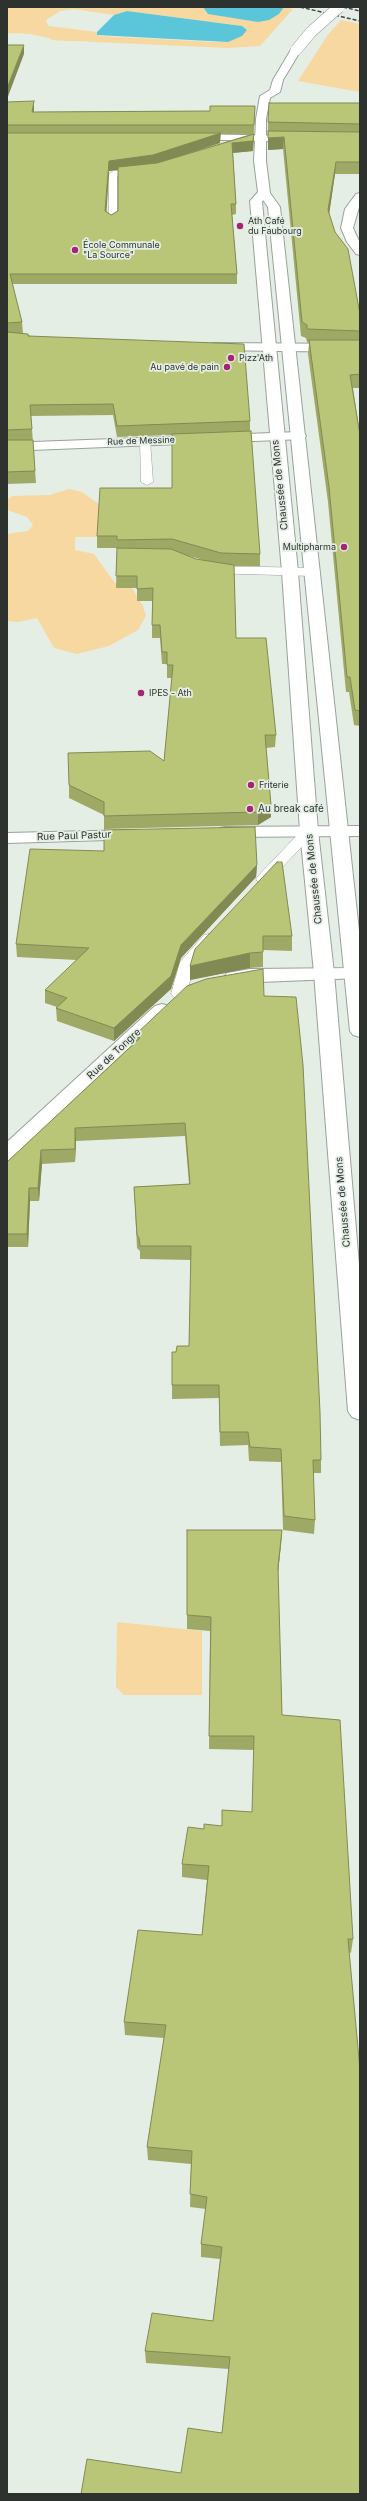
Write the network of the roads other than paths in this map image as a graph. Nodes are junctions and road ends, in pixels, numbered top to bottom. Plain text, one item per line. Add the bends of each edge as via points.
1 (339, 7) edge
2 (260, 85) dead end
3 (265, 96) junction
4 (179, 137) edge
5 (256, 138) junction
6 (307, 139) edge
7 (226, 148) edge
8 (154, 169) edge
9 (264, 193) junction
10 (360, 196) edge
11 (112, 221) edge
12 (360, 251) edge
13 (203, 346) edge
14 (269, 348) junction
15 (290, 348) junction
16 (360, 348) edge
17 (276, 436) junction
18 (300, 436) junction
19 (145, 440) junction
20 (7, 447) edge
21 (147, 482) dead end
22 (200, 567) edge
23 (290, 572) junction
24 (314, 572) junction
25 (309, 831) junction
26 (339, 831) junction
27 (360, 831) edge
28 (210, 833) edge
29 (155, 834) edge
30 (7, 838) edge
31 (254, 888) edge
32 (218, 928) edge
33 (324, 973) junction
34 (354, 974) junction
35 (179, 994) junction
36 (360, 1031) edge
37 (7, 1154) edge
38 (360, 1411) edge

1 - 3 main road, bridge via 296,50 278,80 275,92
2 - 3 main road via 259,89
3 - 5 main road
4 - 5 main road
5 - 6 main road
5 - 7 lane
5 - 9 main road
8 - 11 lane via 113,174
9 - 14 main road, Chaussée de Mons via 256,201
9 - 15 main road via 274,207
10 - 12 main road via 351,209 347,228
13 - 14 main road
14 - 15 main road
14 - 17 main road, Chaussée de Mons
15 - 16 main road
15 - 18 main road
17 - 18 main road, Rue de Messine
17 - 19 main road, Rue de Messine
17 - 23 main road, Chaussée de Mons
18 - 24 main road
19 - 20 main road, Rue de Messine
19 - 21 lane
22 - 23 lane via 221,571
23 - 24 lane
23 - 25 main road, Chaussée de Mons
24 - 26 main road
25 - 26 main road
25 - 28 main road
25 - 31 lane
25 - 33 main road, Chaussée de Mons
26 - 27 main road
26 - 34 main road
29 - 30 main road, Rue Paul Pastur
32 - 35 lane via 187,962
33 - 34 main road, Rue de Tongre
33 - 35 main road, Rue de Tongre via 250,975 206,983
33 - 38 main road, Chaussée de Mons
34 - 36 main road
35 - 37 main road, Rue de Tongre

